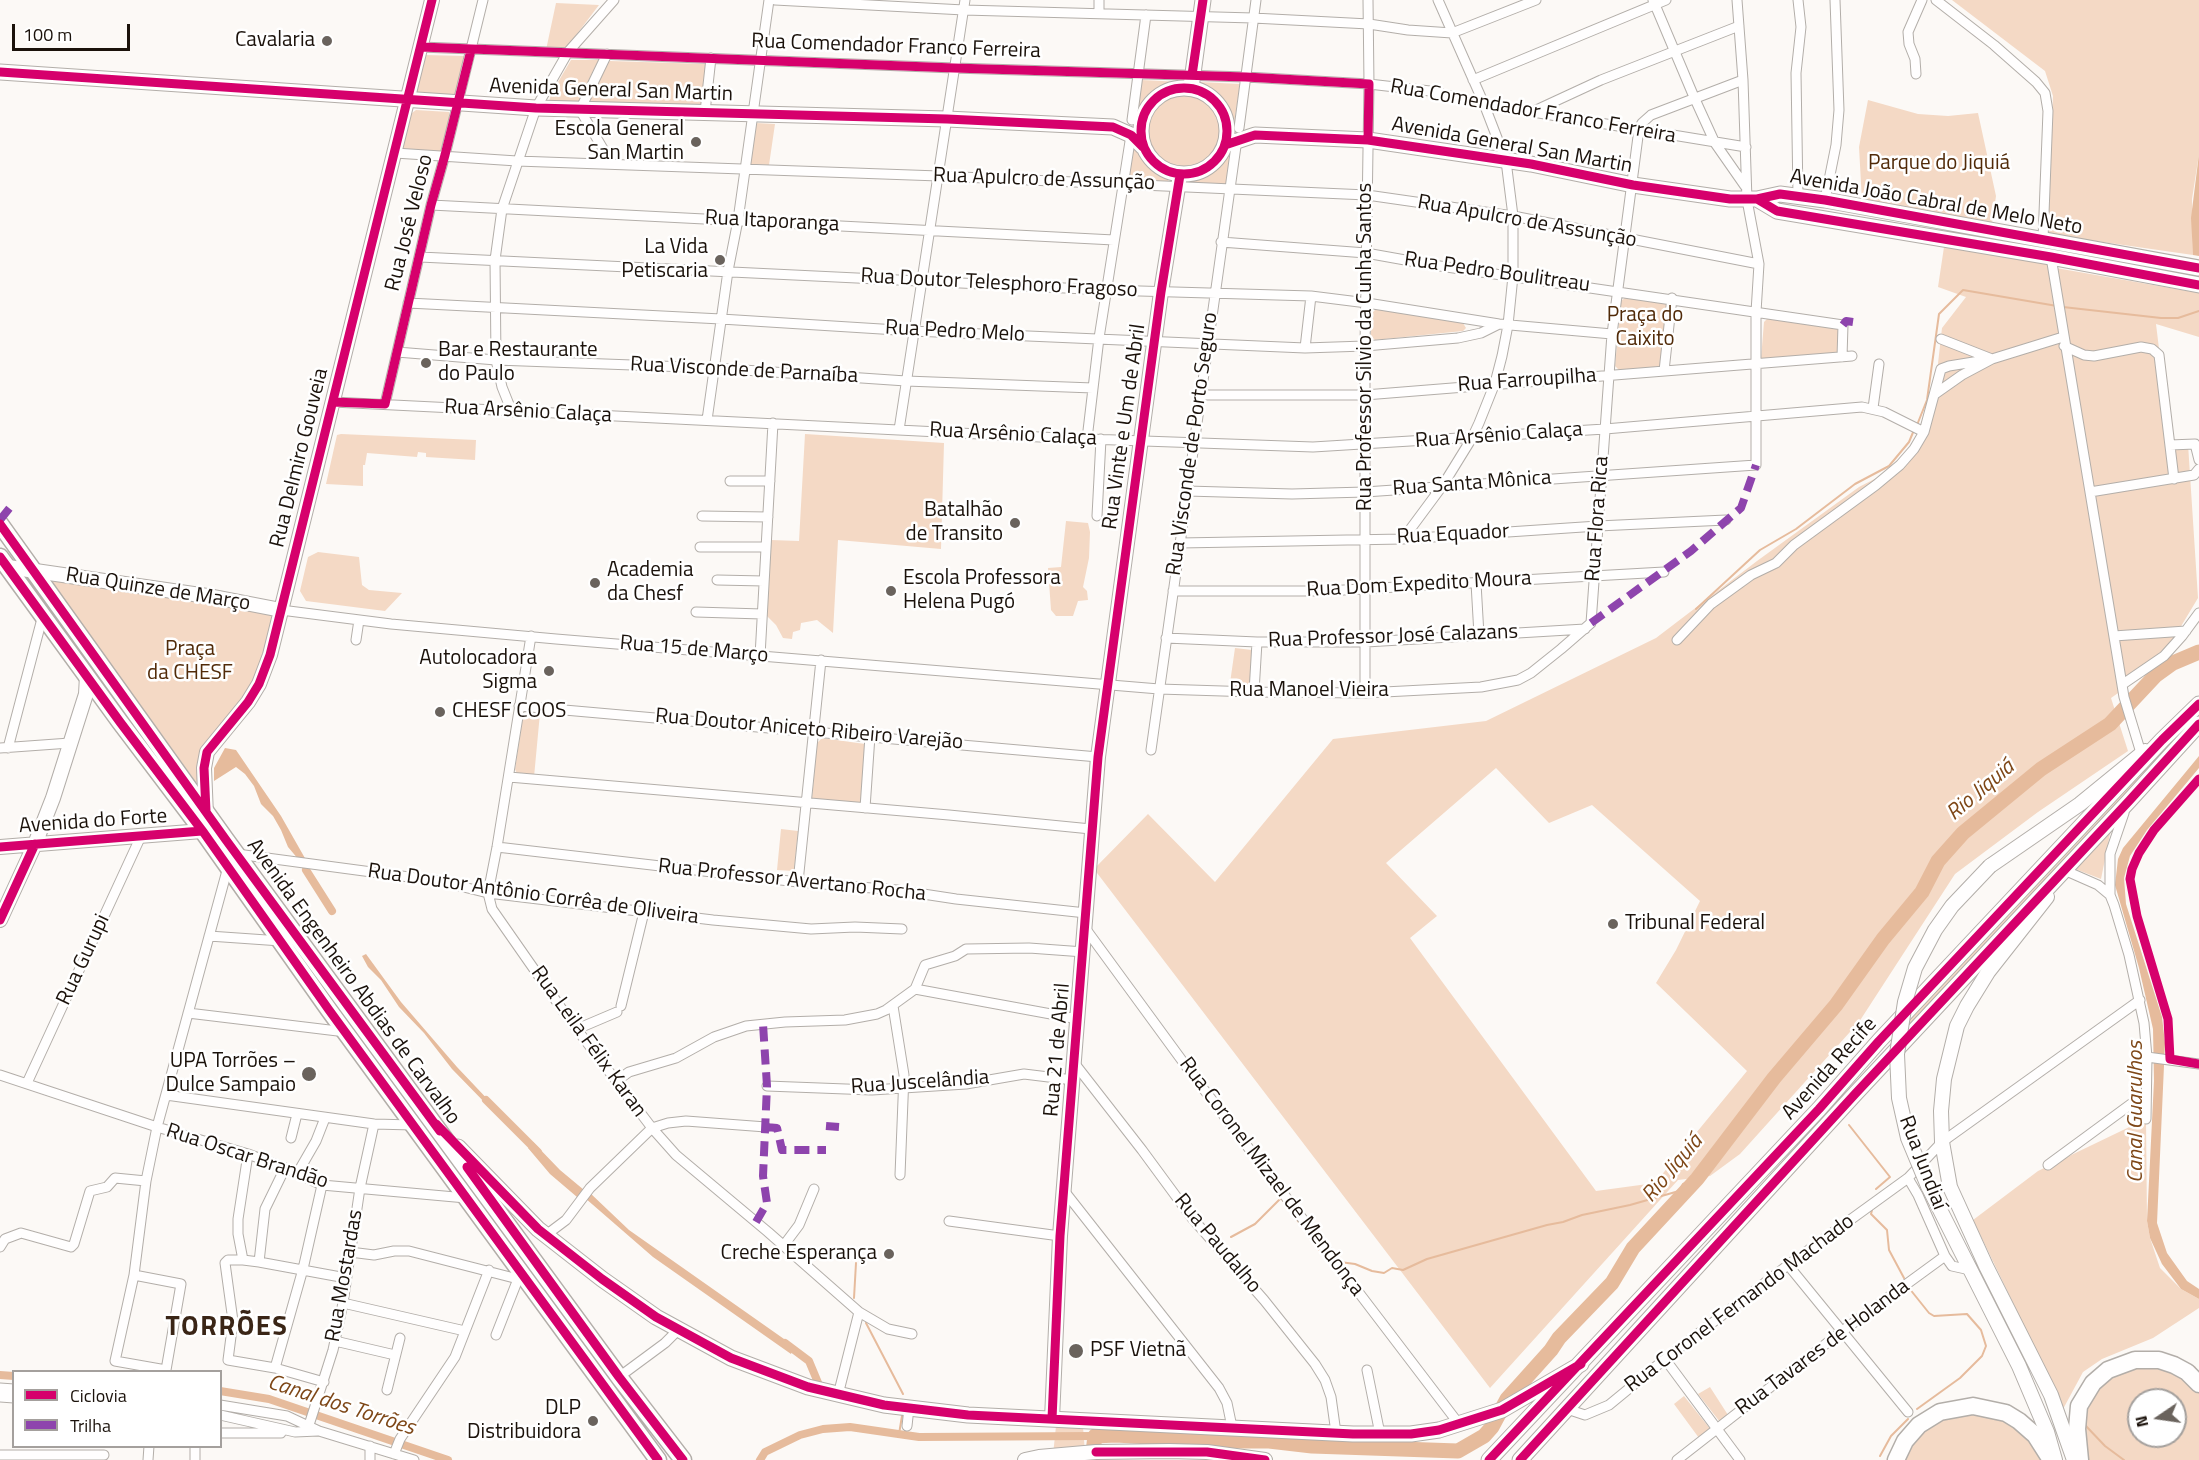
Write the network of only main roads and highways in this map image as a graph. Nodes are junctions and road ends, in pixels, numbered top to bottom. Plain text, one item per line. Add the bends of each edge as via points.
1 (1203, 0) edge
2 (0, 72) edge
3 (1192, 81) junction
4 (1135, 123) junction
5 (1234, 137) junction
6 (1143, 147) junction
7 (1750, 196) junction
8 (2199, 268) edge
9 (2199, 285) edge
10 (0, 524) edge
11 (3, 564) edge
12 (2199, 704) edge
13 (2199, 724) edge
14 (233, 861) junction
15 (436, 1124) junction
16 (1581, 1364) junction
17 (2197, 1379) edge
18 (683, 1459) edge
19 (658, 1460) edge
20 (1489, 1460) edge
21 (1520, 1460) edge
22 (1896, 1460) edge
23 (2053, 1460) edge
24 (2079, 1460) edge

1 - 3 main road
2 - 4 main road, Avenida General San Martin via 580,110 1113,127
3 - 4 main road via 1162,93
3 - 5 main road via 1217,103 1227,131
4 - 6 main road
4 - 6 main road
5 - 6 main road via 1208,168 1179,180 1161,169
5 - 7 main road, Avenida General San Martin via 1368,140 1506,160 1633,185
7 - 8 main road, Avenida João Cabral de Melo Neto via 1773,194 1825,200
7 - 9 main road, Avenida João Cabral de Melo Neto via 1777,211
10 - 14 highway, Avenida Engenheiro Abdias de Carvalho via 206,809
11 - 14 highway, Avenida Engenheiro Abdias de Carvalho via 202,831
12 - 16 main road, Avenida Recife via 1879,1041
13 - 21 main road, Avenida Recife
14 - 15 highway, Avenida Engenheiro Abdias de Carvalho
14 - 19 highway, Avenida Engenheiro Abdias de Carvalho via 281,941 520,1276
15 - 16 main road via 546,1235 656,1317 731,1358 808,1387 884,1405 968,1415 1336,1433 1420,1432 1502,1410
15 - 18 highway, Avenida Engenheiro Abdias de Carvalho
16 - 20 main road, Avenida Recife
17 - 24 highway via 2174,1365 2151,1359 2127,1362 2103,1374 2079,1406
22 - 23 highway via 1919,1425 1940,1412 1973,1406 2006,1413 2019,1421

